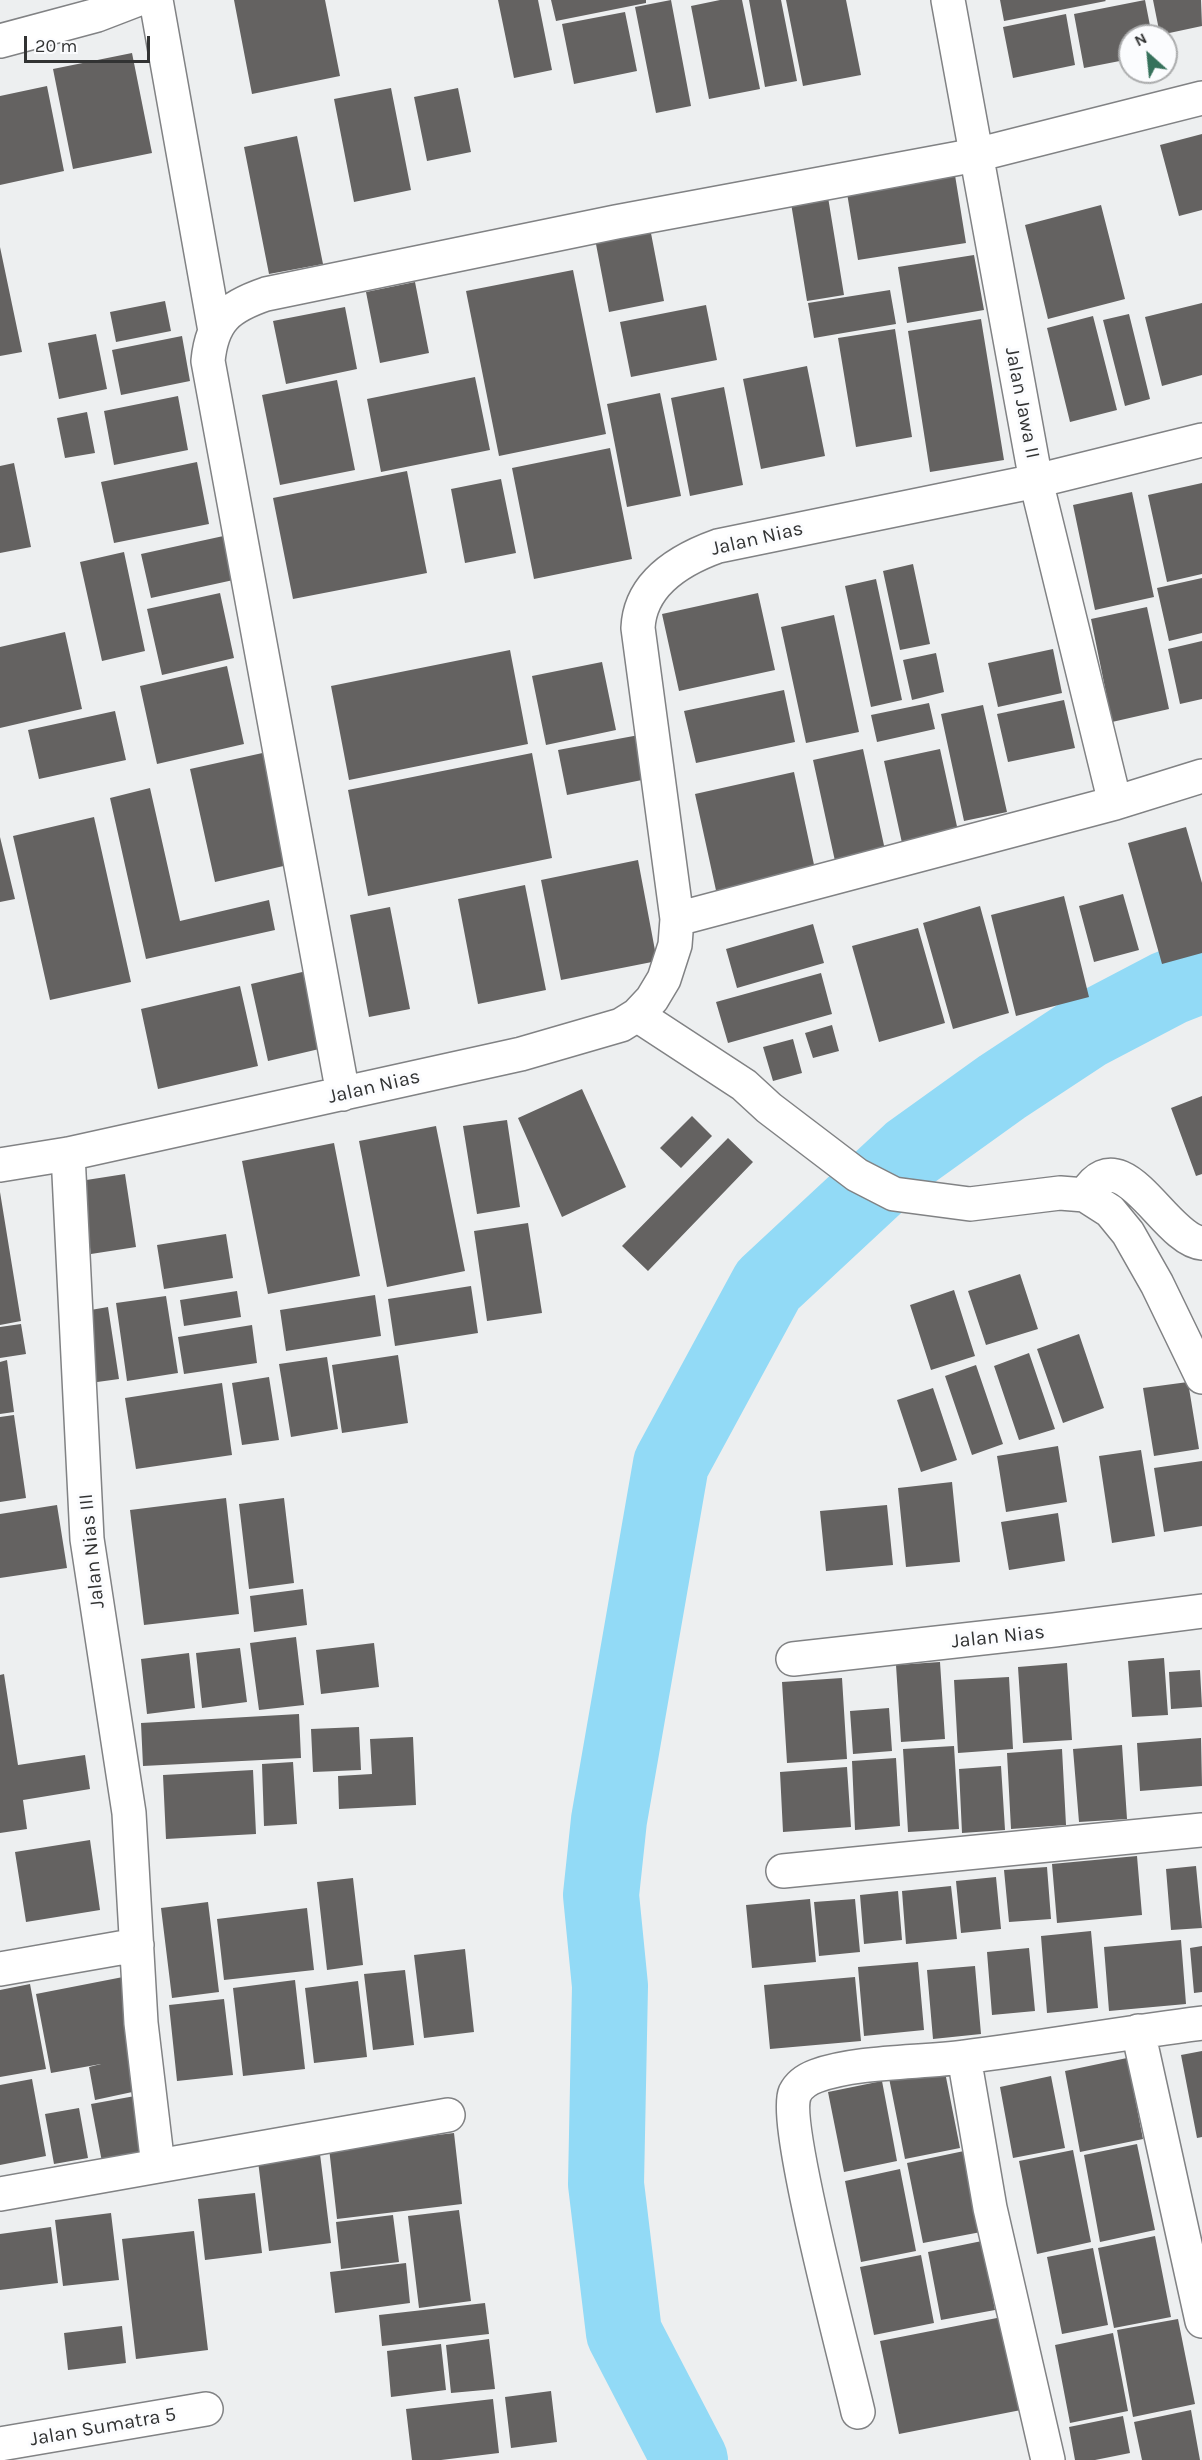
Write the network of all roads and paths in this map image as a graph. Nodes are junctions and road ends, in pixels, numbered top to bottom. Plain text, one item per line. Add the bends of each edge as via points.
1 (136, 0) edge
2 (156, 0) edge
3 (948, 0) edge
4 (0, 41) edge
5 (1202, 98) edge
6 (976, 154) junction
7 (214, 332) junction
8 (1202, 440) edge
9 (1036, 481) junction
10 (1202, 776) edge
11 (1115, 803) junction
12 (677, 919) junction
13 (637, 1015) junction
14 (343, 1094) junction
15 (68, 1154) junction
16 (0, 1166) edge
17 (1085, 1195) junction
18 (1202, 1243) edge
19 (1202, 1377) edge
20 (1202, 1611) edge
21 (793, 1659) dead end
22 (1202, 1830) edge
23 (783, 1871) dead end
24 (137, 1945) junction
25 (0, 1969) edge
26 (1202, 2023) edge
27 (1138, 2031) junction
28 (964, 2057) junction
29 (448, 2115) dead end
30 (158, 2166) junction
31 (0, 2194) edge
32 (1202, 2321) edge
33 (206, 2409) dead end
34 (858, 2412) dead end
35 (0, 2444) edge
36 (1048, 2460) edge

1 - 4 street via 97,15
2 - 7 street
3 - 6 street, Jalan Jawa II
5 - 6 street
6 - 7 street via 266,294 231,309
6 - 9 street, Jalan Jawa II
7 - 14 street via 208,361
8 - 9 street, Jalan Nias
9 - 11 street, Jalan Jawa II
9 - 12 street, Jalan Nias via 717,546 694,555 649,591 642,603 638,628
10 - 11 street
11 - 12 street
12 - 13 street, Jalan Nias via 675,945 664,979
13 - 14 street, Jalan Nias via 621,1025 521,1054
13 - 17 street via 744,1085 857,1175 894,1194 970,1204 1060,1193
14 - 15 street, Jalan Nias
15 - 16 street, Jalan Nias
15 - 24 street, Jalan Nias III via 87,1539 129,1812
17 - 18 street via 1093,1181 1116,1176 1130,1182 1176,1231
17 - 19 street via 1110,1211 1128,1233
20 - 21 street, Jalan Nias
22 - 23 street
24 - 25 street
24 - 30 street, Jalan Nias III via 141,2023
26 - 27 street
27 - 28 street
27 - 32 street
28 - 34 street via 832,2073 804,2082 795,2094 793,2123 802,2175
28 - 36 street via 990,2208
29 - 30 street
30 - 31 street
33 - 35 street, Jalan Sumatra 5

